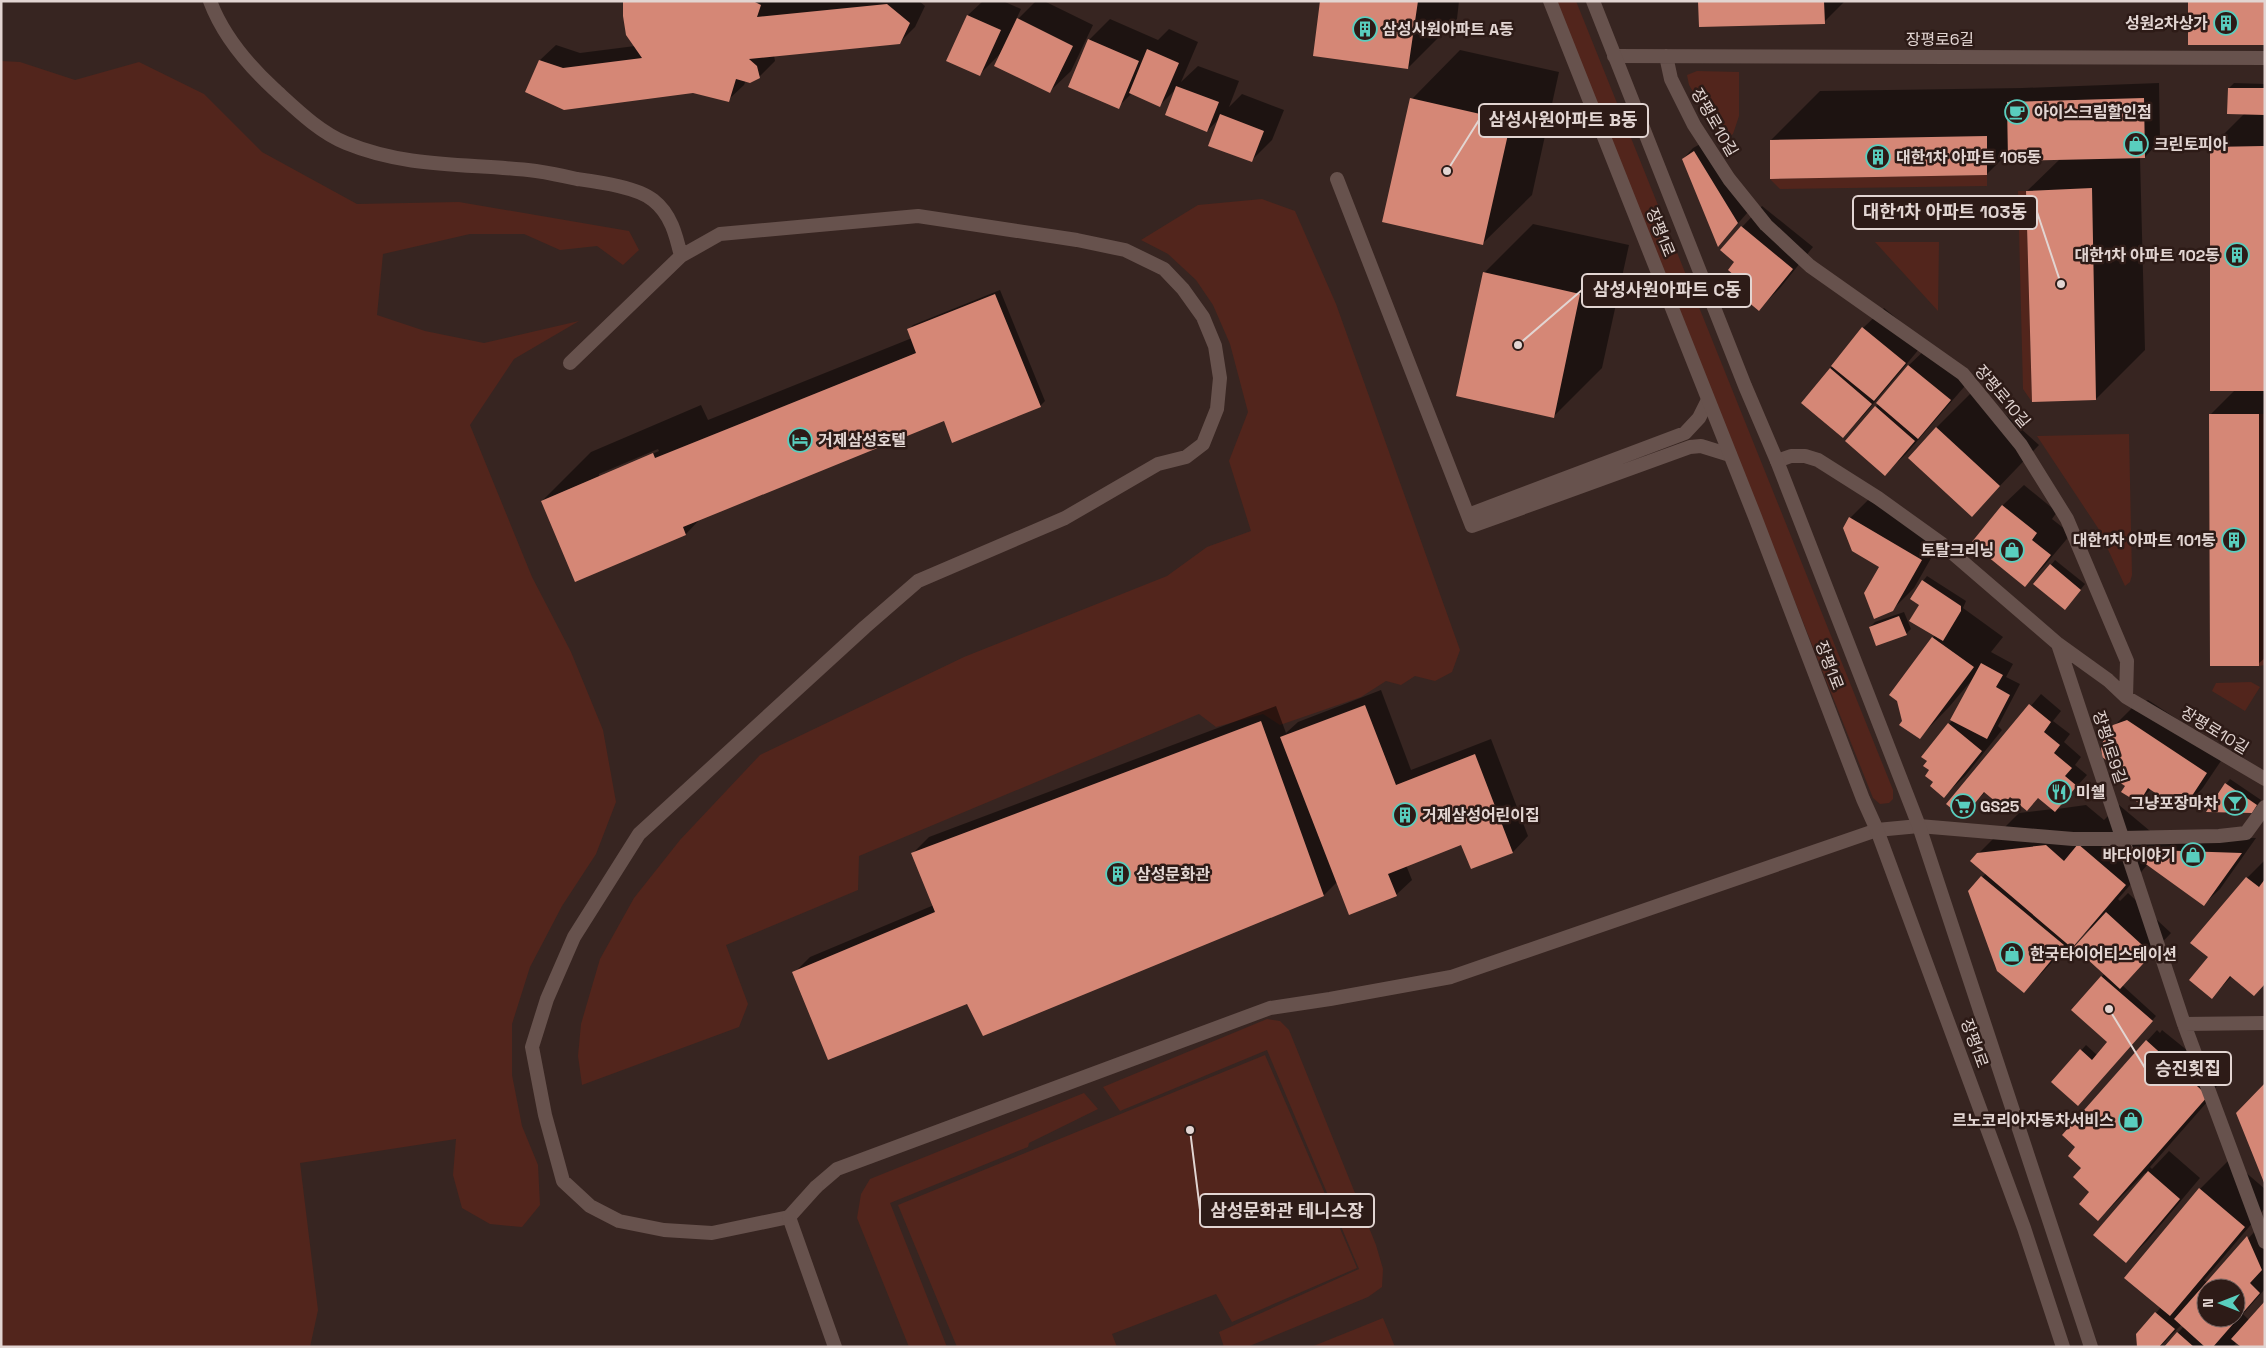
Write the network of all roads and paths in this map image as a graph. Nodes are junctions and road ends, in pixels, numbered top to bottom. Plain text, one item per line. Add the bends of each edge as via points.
1 (210, 1) edge
2 (1550, 1) edge
3 (1593, 1) edge
4 (1614, 56) junction
5 (1666, 56) junction
6 (2265, 58) edge
7 (1337, 179) dead end
8 (681, 256) junction
9 (570, 363) dead end
10 (1708, 400) junction
11 (1730, 455) junction
12 (1777, 461) junction
13 (1470, 521) junction
14 (2058, 644) junction
15 (2126, 697) junction
16 (2265, 778) edge
17 (2265, 807) edge
18 (1919, 826) junction
19 (1877, 830) junction
20 (2121, 838) junction
21 (2265, 1023) edge
22 (2184, 1024) junction
23 (789, 1217) junction
24 (2265, 1242) edge
25 (835, 1347) edge
26 (2063, 1347) edge
27 (2092, 1347) edge

1 - 8 street via 216,18 237,49 264,80 303,116 345,142 402,160 536,171 630,190 652,199 667,214
2 - 10 street, 장평1로
3 - 4 street, 장평1로
4 - 5 street, 장평로6길
4 - 12 street, 장평1로
5 - 6 street, 장평로6길
5 - 15 street, 장평로10길 via 1671,79 1694,125 1729,179 1766,225 1810,266 1963,374 2021,445 2067,519 2127,661
7 - 13 street
8 - 9 street
8 - 23 street via 720,234 918,216 1125,250 1164,269 1183,289 1206,324 1215,346 1220,378 1217,409 1203,444 1186,457 1158,464 1065,518 918,581 864,627 638,834 574,937 547,999 532,1047 545,1115 563,1181 590,1206 619,1221 664,1230 712,1233
10 - 11 street, 장평1로
10 - 13 street via 1699,418 1685,433
11 - 13 street via 1701,446 1690,447
11 - 19 street, 장평1로
12 - 14 street via 1798,456 1818,460 1878,498 1942,544
12 - 18 street, 장평1로
14 - 15 street
14 - 20 street, 장평1로9길
15 - 16 street, 장평로10길
17 - 20 street via 2246,833
18 - 19 street
18 - 20 street via 2073,839
18 - 27 street, 장평1로
19 - 23 street via 1452,977 1270,1008 837,1169
19 - 26 street, 장평1로 via 2024,1228
20 - 22 street, 장평1로9길
21 - 22 street
22 - 24 street, 장평1로9길
23 - 25 street

